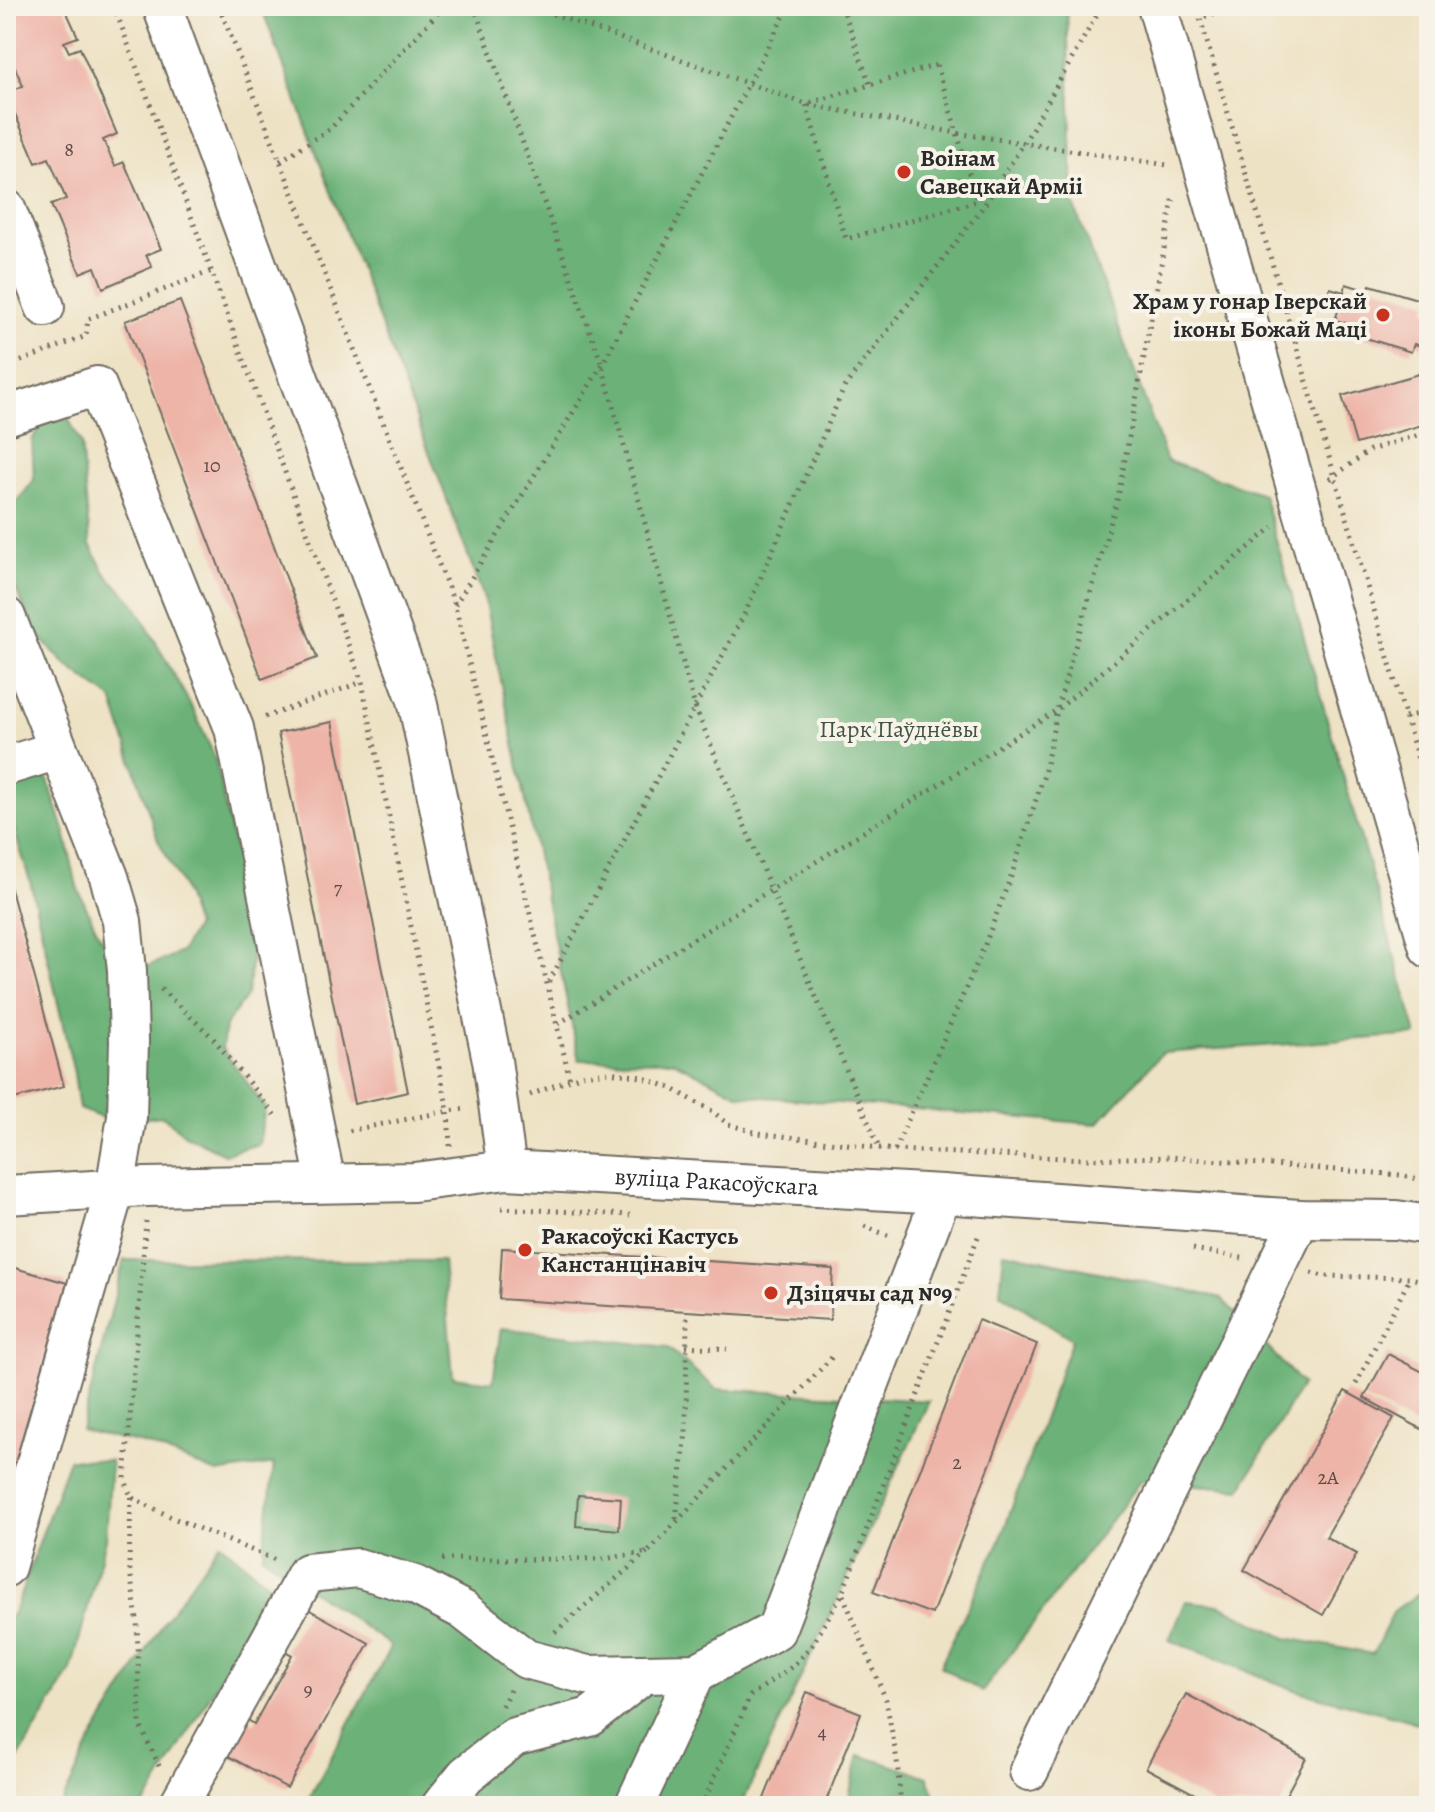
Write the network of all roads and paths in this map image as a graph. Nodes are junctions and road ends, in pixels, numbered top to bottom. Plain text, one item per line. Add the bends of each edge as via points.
1 (114, 6) edge
2 (162, 6) edge
3 (219, 6) edge
4 (444, 6) edge
5 (474, 6) edge
6 (530, 6) edge
7 (789, 6) edge
8 (842, 6) edge
9 (1102, 6) edge
10 (1196, 6) edge
11 (1237, 6) edge
12 (1176, 11) edge
13 (750, 84) junction
14 (870, 85) junction
15 (806, 104) junction
16 (957, 133) junction
17 (1024, 143) junction
18 (1189, 160) junction
19 (280, 161) junction
20 (6, 209) edge
21 (212, 271) junction
22 (45, 307) dead end
23 (602, 365) junction
24 (6, 367) edge
25 (6, 416) edge
26 (1429, 432) edge
27 (1334, 476) junction
28 (1300, 504) junction
29 (455, 605) junction
30 (6, 617) edge
31 (362, 682) junction
32 (695, 707) junction
33 (1057, 710) junction
34 (1429, 711) edge
35 (1405, 717) junction
36 (234, 728) junction
37 (58, 750) junction
38 (6, 766) edge
39 (1429, 797) edge
40 (771, 890) junction
41 (1429, 948) edge
42 (127, 971) junction
43 (548, 983) junction
44 (558, 1024) junction
45 (570, 1079) junction
46 (500, 1106) junction
47 (448, 1111) junction
48 (317, 1137) junction
49 (879, 1148) junction
50 (895, 1150) junction
51 (507, 1170) junction
52 (452, 1176) junction
53 (1429, 1181) edge
54 (326, 1183) junction
55 (942, 1194) junction
56 (6, 1195) edge
57 (111, 1203) junction
58 (500, 1208) dead end
59 (643, 1215) dead end
60 (1300, 1219) junction
61 (1429, 1225) edge
62 (850, 1226) dead end
63 (979, 1234) junction
64 (994, 1235) dead end
65 (927, 1238) junction
66 (1179, 1248) dead end
67 (1275, 1265) junction
68 (1410, 1278) junction
69 (1429, 1282) edge
70 (687, 1311) dead end
71 (686, 1346) junction
72 (727, 1349) dead end
73 (834, 1355) dead end
74 (1356, 1384) dead end
75 (131, 1497) junction
76 (676, 1520) junction
77 (433, 1559) dead end
78 (6, 1567) edge
79 (307, 1573) junction
80 (842, 1594) junction
81 (696, 1673) junction
82 (644, 1674) junction
83 (1029, 1771) dead end
84 (180, 1803) edge
85 (441, 1806) edge
86 (634, 1806) edge
87 (702, 1806) edge
88 (901, 1806) edge

1 - 21 path
2 - 46 street via 417,700
3 - 19 path
4 - 19 path via 331,128
5 - 23 path
6 - 13 path
7 - 13 path
8 - 14 path
9 - 17 path
10 - 12 path
11 - 12 path
12 - 18 street
12 - 27 path
13 - 15 path
13 - 23 path
14 - 15 path
14 - 16 path via 937,65
15 - 16 path
15 - 16 path via 846,239 977,201
16 - 17 path
17 - 18 path
17 - 32 path via 983,207 845,386 746,611
18 - 28 street
18 - 33 path via 1118,497
19 - 29 path
20 - 22 street
21 - 24 path via 88,319 86,336
21 - 31 path
23 - 29 path
23 - 32 path
25 - 36 street via 97,386
26 - 27 path via 1370,450
27 - 35 path
28 - 33 path
28 - 41 street
29 - 43 path
30 - 37 street
31 - 36 path
31 - 47 path
32 - 40 path
32 - 43 path
33 - 40 path
33 - 50 path via 1044,775 1013,871
34 - 35 path
35 - 39 path
36 - 48 street
37 - 38 street
37 - 42 street via 109,877 122,921
40 - 44 path
40 - 49 path
42 - 48 path via 164,991 213,1038 283,1126
42 - 57 street via 127,1117
43 - 44 path
44 - 45 path
45 - 46 path
45 - 49 path via 610,1072 641,1077 684,1095 728,1124 757,1133
46 - 47 path
46 - 51 street
47 - 48 path
47 - 52 path
48 - 54 street
49 - 50 path
50 - 53 path via 1085,1159 1170,1157
51 - 52 street, вуліца Ракасоўскага
51 - 55 street, вуліца Ракасоўскага
52 - 54 street, вуліца Ракасоўскага
54 - 57 street, вуліца Ракасоўскага
55 - 60 street, вуліца Ракасоўскага
55 - 65 street
56 - 57 street, вуліца Ракасоўскага
57 - 75 path via 146,1216 125,1479
57 - 78 street
58 - 59 path
60 - 61 street, вуліца Ракасоўскага
60 - 67 street
62 - 65 path via 894,1238
63 - 64 path
63 - 65 path
63 - 80 path
65 - 81 street via 776,1630
66 - 67 path
67 - 68 path via 1323,1276
67 - 83 street
68 - 69 path
68 - 74 path
70 - 71 path
71 - 72 path
71 - 76 path via 686,1432
73 - 76 path
75 - 79 path
75 - 84 path via 129,1564 137,1619 140,1725
76 - 77 path via 648,1552 603,1559
79 - 82 street via 358,1568 415,1585 463,1610 526,1659 587,1675
79 - 84 street
80 - 87 path via 812,1645 793,1666 750,1696
80 - 88 path via 886,1700
81 - 82 street
81 - 86 street
82 - 85 street via 590,1717 514,1737 466,1775

